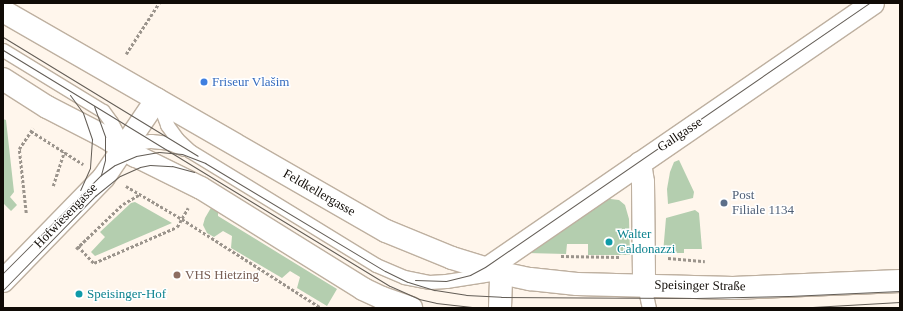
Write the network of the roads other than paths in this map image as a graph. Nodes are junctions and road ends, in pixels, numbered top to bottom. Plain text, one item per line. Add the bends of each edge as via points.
1 (873, 3) edge
2 (3, 11) edge
3 (3, 50) edge
4 (3, 79) edge
5 (157, 99) junction
6 (125, 148) junction
7 (190, 151) junction
8 (640, 163) junction
9 (495, 271) junction
10 (3, 281) edge
11 (900, 281) edge
12 (644, 286) junction
13 (363, 288) junction
14 (382, 308) edge
15 (411, 308) edge
16 (500, 308) edge
17 (649, 308) edge

1 - 8 main road, Gallgasse
2 - 5 main road, Feldkellergasse
3 - 6 lane via 103,112
4 - 6 main road via 47,107
5 - 6 main road, Hofwiesengasse
5 - 7 lane via 168,125 177,139
5 - 9 main road, Feldkellergasse via 386,231 452,258
6 - 7 lane via 151,141 169,143
6 - 10 main road, Hofwiesengasse via 99,182
6 - 13 main road via 201,188
7 - 9 lane via 367,260 396,274 421,281 437,282
8 - 9 main road, Gallgasse
8 - 12 main road via 643,182
9 - 12 main road, Speisinger Straße via 530,279 576,284
9 - 16 main road
11 - 12 main road, Speisinger Straße via 733,288
12 - 17 lane
13 - 14 lane
13 - 15 main road

